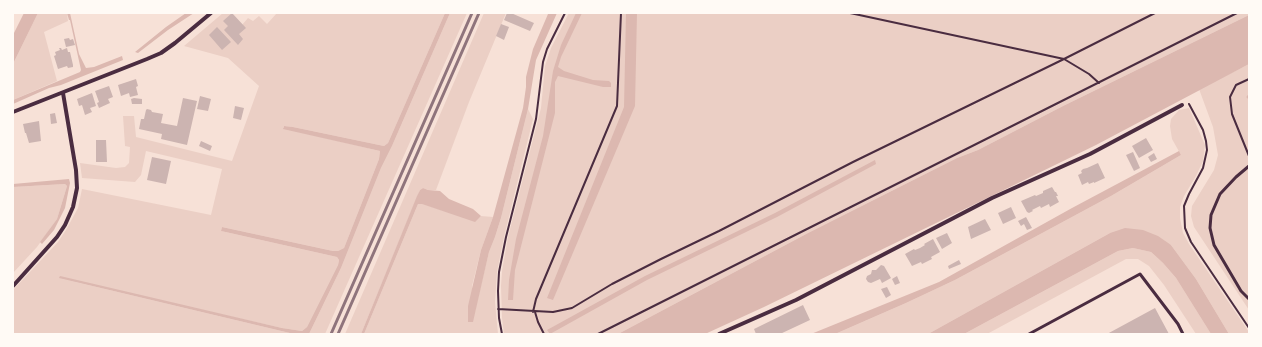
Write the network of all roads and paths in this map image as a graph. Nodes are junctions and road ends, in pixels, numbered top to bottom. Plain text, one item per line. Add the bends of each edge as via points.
1 (211, 13) edge
2 (565, 13) edge
3 (621, 13) edge
4 (850, 13) edge
5 (1155, 13) edge
6 (1237, 13) edge
7 (1064, 59) junction
8 (1249, 79) edge
9 (1099, 83) junction
10 (63, 93) junction
11 (1182, 105) dead end
12 (13, 112) edge
13 (1249, 156) edge
14 (1249, 166) edge
15 (13, 286) edge
16 (1249, 299) edge
17 (498, 310) junction
18 (534, 312) junction
19 (502, 334) edge
20 (544, 334) edge
21 (598, 334) edge
22 (719, 334) edge
23 (1029, 334) edge
24 (1183, 334) edge

1 - 10 street via 161,53
2 - 17 path via 543,62 536,119 499,272
3 - 18 path via 617,106 536,299
4 - 7 path
5 - 7 path
6 - 9 path
7 - 9 path
7 - 18 path via 661,259 572,308
8 - 13 path via 1236,85 1230,97 1232,114
9 - 21 path
10 - 12 street
10 - 15 street via 76,170 77,188 73,207 57,236
11 - 22 street via 1090,154 992,198 796,300
14 - 16 lane via 1220,194 1211,215 1210,228 1214,245
17 - 18 path
17 - 19 path
18 - 20 path
23 - 24 lane via 1140,274

